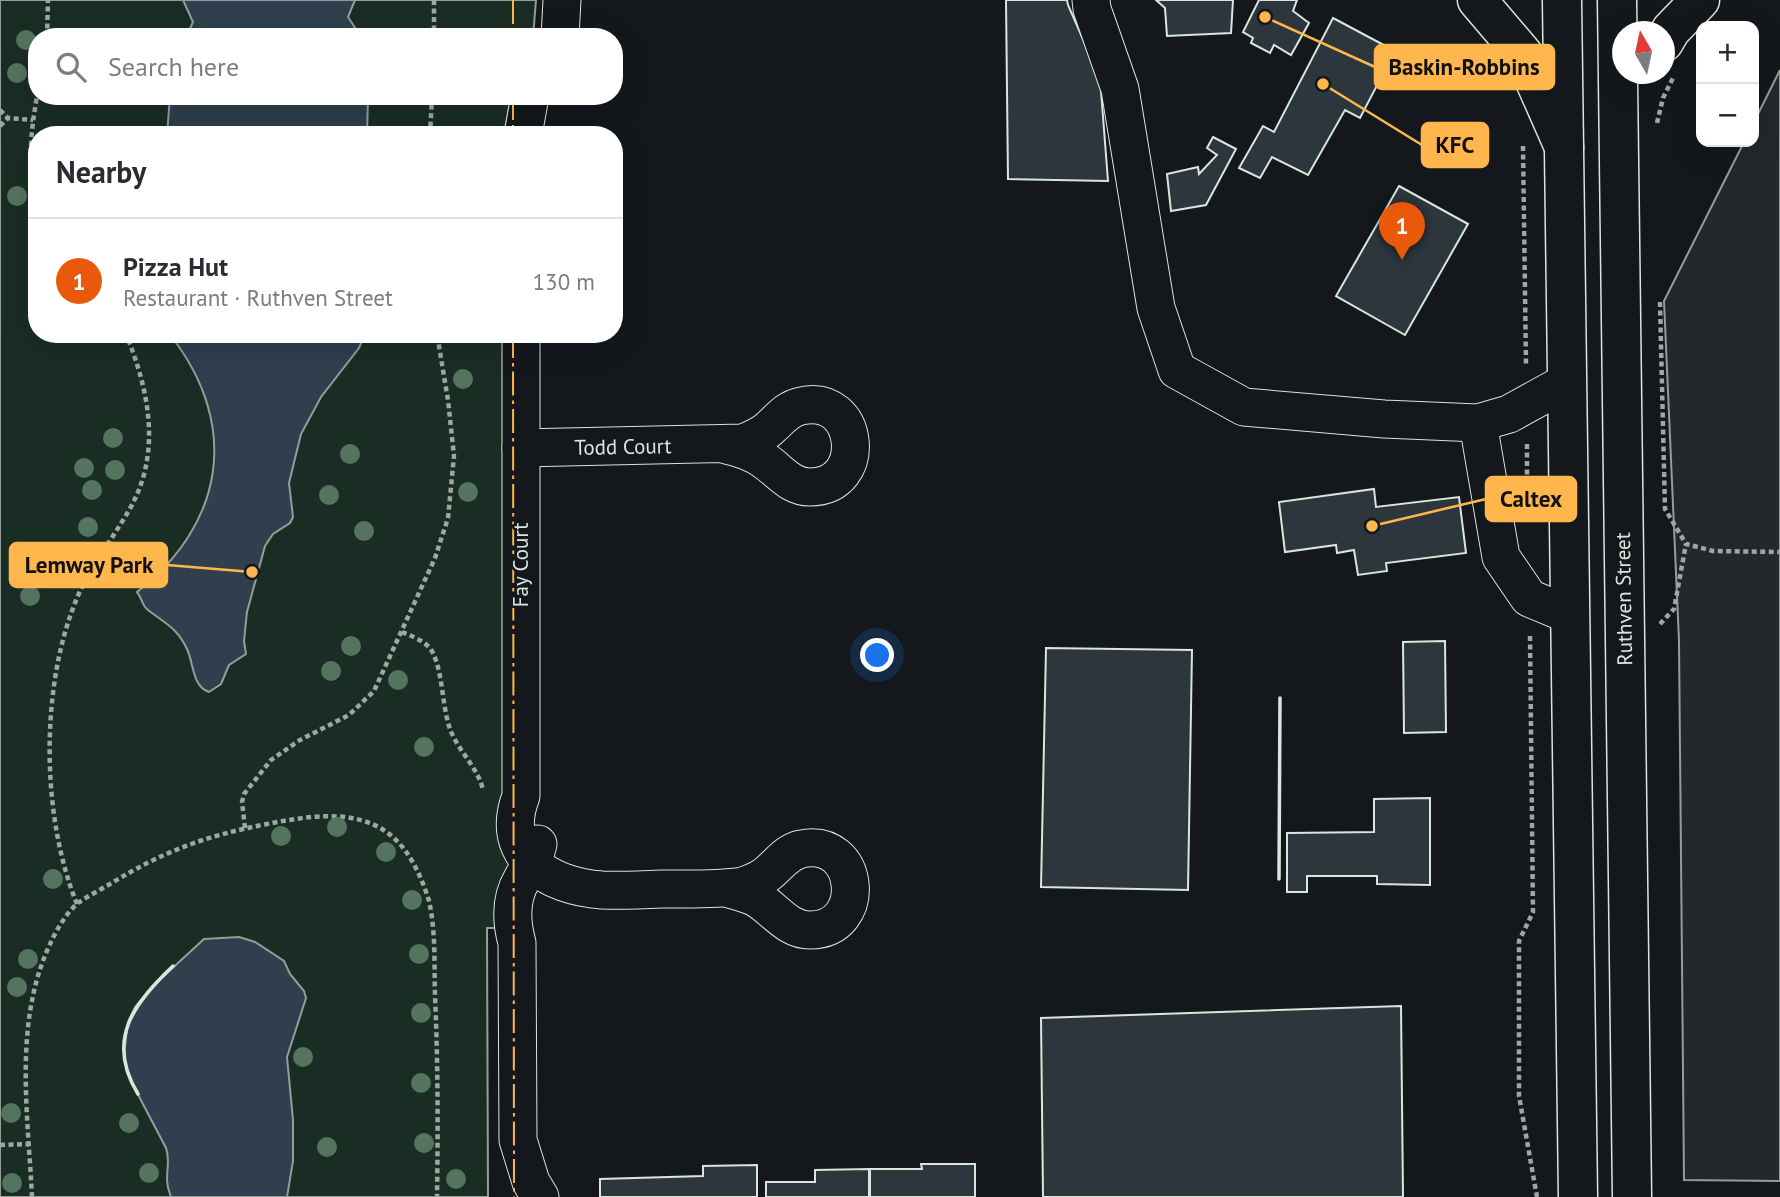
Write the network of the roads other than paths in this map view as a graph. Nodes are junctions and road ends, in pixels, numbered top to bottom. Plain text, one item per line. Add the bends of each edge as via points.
1 (544, 0) edge
2 (562, 0) edge
3 (1091, 0) edge
4 (1477, 0) edge
5 (1562, 0) edge
6 (1617, 0) edge
7 (1700, 0) edge
8 (1675, 26) edge
9 (545, 28) edge
10 (560, 28) edge
11 (1646, 84) edge
12 (528, 105) edge
13 (1619, 119) junction
14 (525, 126) edge
15 (1564, 148) junction
16 (521, 343) edge
17 (1567, 382) junction
18 (1478, 423) junction
19 (726, 445) dead end
20 (521, 448) junction
21 (1570, 615) junction
22 (532, 866) junction
23 (726, 888) dead end
24 (540, 1197) edge
25 (1578, 1197) edge
26 (1632, 1197) edge

1 - 9 street
2 - 10 street
3 - 18 street via 1119,89 1156,308 1177,370 1244,407
4 - 15 main road via 1523,54
5 - 15 main road
6 - 13 main road, Ruthven Street
7 - 8 main road
11 - 13 main road
12 - 14 street
13 - 26 main road, Ruthven Street
15 - 17 main road
16 - 20 street, Fay Court
17 - 18 street via 1509,414
17 - 21 main road
18 - 21 street via 1501,557 1529,598
19 - 20 street, Todd Court
20 - 22 street, Fay Court via 521,796 538,830
21 - 25 main road
22 - 23 street via 568,883 603,890
22 - 24 street, Fay Court via 535,904 517,943 516,1118 518,1140

